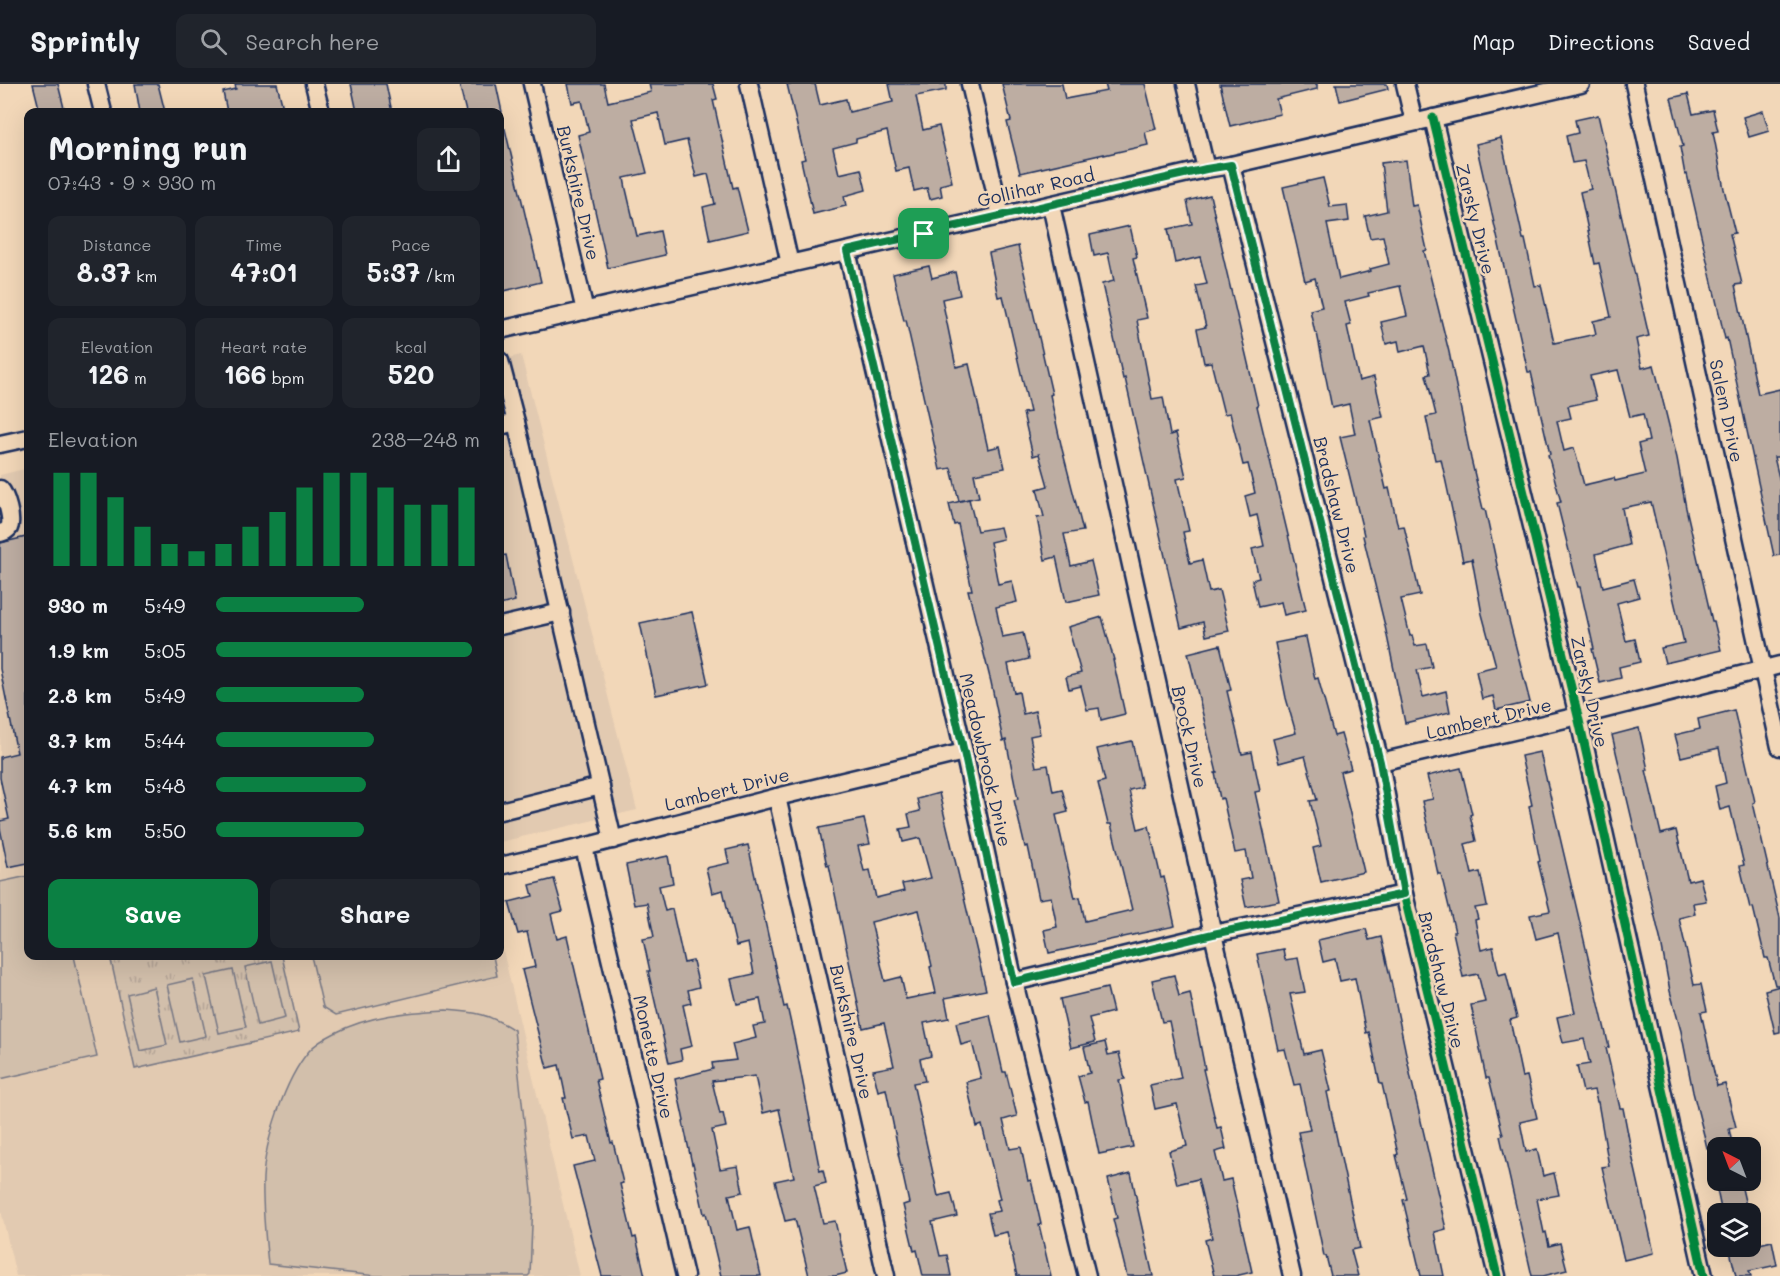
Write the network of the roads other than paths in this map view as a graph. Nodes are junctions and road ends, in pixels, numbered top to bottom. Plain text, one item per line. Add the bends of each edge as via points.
1 (96, 84) edge
2 (314, 84) edge
3 (532, 84) edge
4 (749, 84) edge
5 (970, 84) edge
6 (1186, 84) edge
7 (1405, 84) edge
8 (1581, 84) edge
9 (1634, 84) edge
10 (102, 108) edge
11 (320, 108) edge
12 (1433, 118) junction
13 (1414, 122) junction
14 (1231, 165) junction
15 (1206, 169) junction
16 (1051, 205) junction
17 (1001, 216) junction
18 (847, 251) junction
19 (790, 264) junction
20 (585, 311) junction
21 (504, 329) edge
22 (504, 392) edge
23 (508, 424) edge
24 (24, 439) edge
25 (0, 444) edge
26 (0, 489) edge
27 (0, 533) edge
28 (561, 612) junction
29 (504, 625) edge
30 (1780, 665) edge
31 (1762, 669) junction
32 (1578, 716) junction
33 (1780, 747) edge
34 (964, 752) junction
35 (1380, 762) junction
36 (601, 786) junction
37 (777, 797) junction
38 (504, 810) edge
39 (614, 840) junction
40 (584, 847) junction
41 (504, 865) edge
42 (1404, 894) junction
43 (1213, 934) junction
44 (1014, 982) junction
45 (685, 1276) edge
46 (886, 1276) edge
47 (1087, 1276) edge
48 (1292, 1276) edge
49 (1497, 1276) edge
50 (1704, 1276) edge

1 - 10 street
2 - 11 street
3 - 20 street, Burkshire Drive
4 - 19 street
5 - 17 street
6 - 15 street
7 - 13 street
8 - 12 street, Gollihar Road
9 - 31 street, Salem Drive
12 - 13 street, Gollihar Road
12 - 32 street, Zarsky Drive
13 - 14 street, Gollihar Road
14 - 15 street, Gollihar Road
14 - 35 street, Bradshaw Drive
15 - 16 street, Gollihar Road
16 - 17 street, Gollihar Road
16 - 43 street, Brock Drive
17 - 18 street, Gollihar Road
18 - 19 street, Gollihar Road
18 - 34 street, Meadowbrook Drive
19 - 20 street, Gollihar Road
20 - 21 street, Gollihar Road
22 - 23 street
23 - 28 street
24 - 25 street
26 - 27 street via 5,496 10,526
28 - 29 street
28 - 36 street
30 - 31 street, Lambert Drive
31 - 32 street, Lambert Drive
31 - 33 street, Salem Drive
32 - 35 street, Lambert Drive
32 - 50 street, Zarsky Drive
34 - 37 street, Lambert Drive
34 - 44 street, Meadowbrook Drive
35 - 42 street, Bradshaw Drive
36 - 38 street
36 - 39 street
37 - 39 street, Lambert Drive
37 - 46 street, Burkshire Drive
39 - 40 street, Lambert Drive
40 - 41 street, Lambert Drive
40 - 45 street, Monette Drive
42 - 43 street
42 - 49 street, Bradshaw Drive
43 - 44 street
43 - 48 street, Brock Drive
44 - 47 street, Meadowbrook Drive

